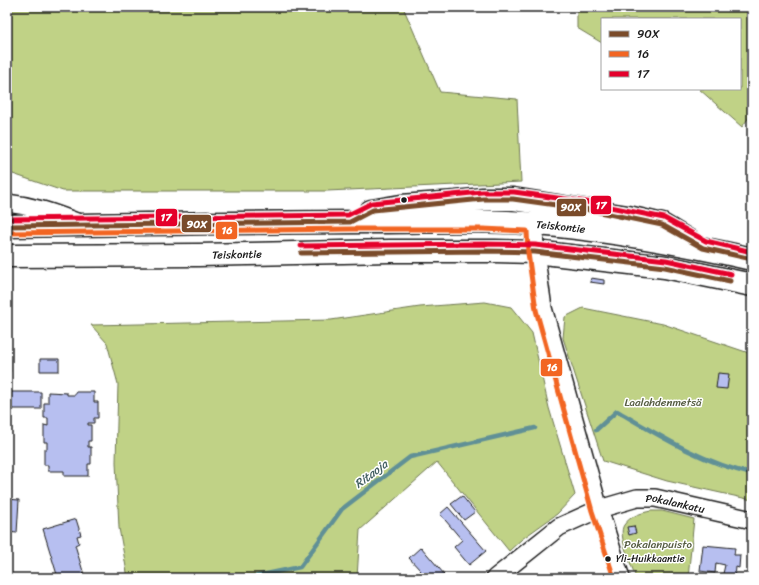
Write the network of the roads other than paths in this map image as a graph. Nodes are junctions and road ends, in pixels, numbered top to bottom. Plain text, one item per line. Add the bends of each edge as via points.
1 (7, 203) edge
2 (350, 222) junction
3 (534, 224) junction
4 (85, 225) junction
5 (7, 226) edge
6 (703, 248) junction
7 (535, 252) junction
8 (7, 256) edge
9 (752, 259) edge
10 (752, 285) edge
11 (599, 509) junction
12 (752, 520) edge
13 (495, 578) edge
14 (621, 578) edge

1 - 4 street via 53,212
2 - 3 highway, Teiskontie
2 - 4 highway, Teiskontie
2 - 6 highway via 373,210 483,198 512,199 585,209 662,225
3 - 6 highway, Teiskontie via 599,231
3 - 7 street
4 - 5 highway, Teiskontie
6 - 9 highway, Teiskontie
7 - 8 highway, Teiskontie via 390,251
7 - 10 highway, Teiskontie via 665,267
7 - 11 street via 543,308
11 - 12 street, Pokalankatu via 637,498 655,498
11 - 13 street via 559,527
11 - 14 street

